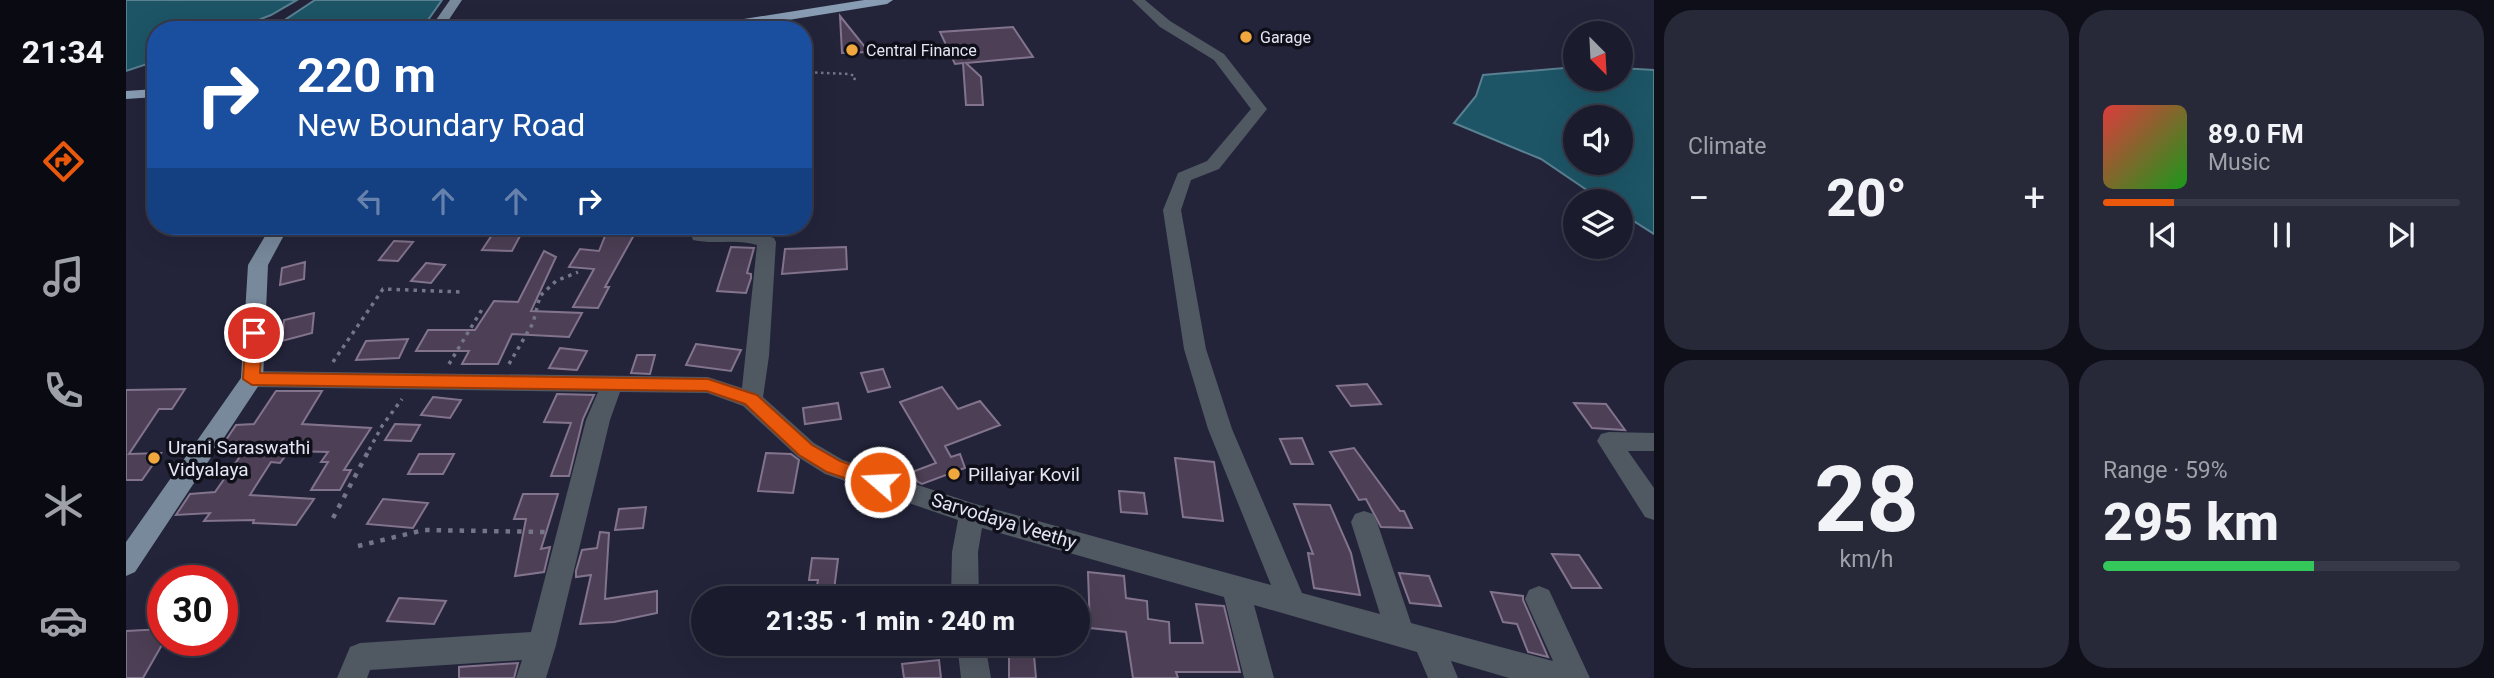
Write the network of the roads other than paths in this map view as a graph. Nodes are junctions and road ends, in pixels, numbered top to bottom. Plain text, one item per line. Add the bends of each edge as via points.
1 (456, 0) edge
2 (887, 0) edge
3 (1138, 0) edge
4 (441, 21) edge
5 (762, 21) edge
6 (147, 94) edge
7 (126, 95) edge
8 (275, 235) edge
9 (699, 235) edge
10 (745, 235) edge
11 (745, 235) edge
12 (252, 379) junction
13 (612, 384) junction
14 (751, 400) junction
15 (1654, 442) edge
16 (1654, 509) edge
17 (972, 514) junction
18 (1364, 522) dead end
19 (126, 564) edge
20 (965, 586) edge
21 (1237, 588) junction
22 (1539, 599) dead end
23 (1292, 603) junction
24 (1413, 637) junction
25 (542, 645) junction
26 (973, 656) edge
27 (1559, 677) edge
28 (352, 678) edge
29 (531, 678) edge
30 (976, 678) edge
31 (1259, 678) edge
32 (1443, 678) edge

1 - 4 main road
2 - 5 highway
3 - 23 street via 1165,24 1219,57 1259,109 1213,166 1184,177 1172,210 1198,360 1220,429
6 - 7 highway
8 - 12 main road via 258,265
9 - 11 street
10 - 14 street via 766,242
12 - 13 street, Sarvodaya Veethy
12 - 19 main road
13 - 14 street, Sarvodaya Veethy via 708,385
13 - 25 street via 598,420
14 - 17 street, Sarvodaya Veethy via 806,450 834,467
15 - 16 street via 1609,441
17 - 20 street
17 - 21 street, Sarvodaya Veethy
18 - 24 street
21 - 23 street, Sarvodaya Veethy
21 - 31 street
22 - 27 street
23 - 24 street, Sarvodaya Veethy
24 - 27 street, Sarvodaya Veethy
24 - 32 street
25 - 28 street via 360,657
25 - 29 street
26 - 30 street

